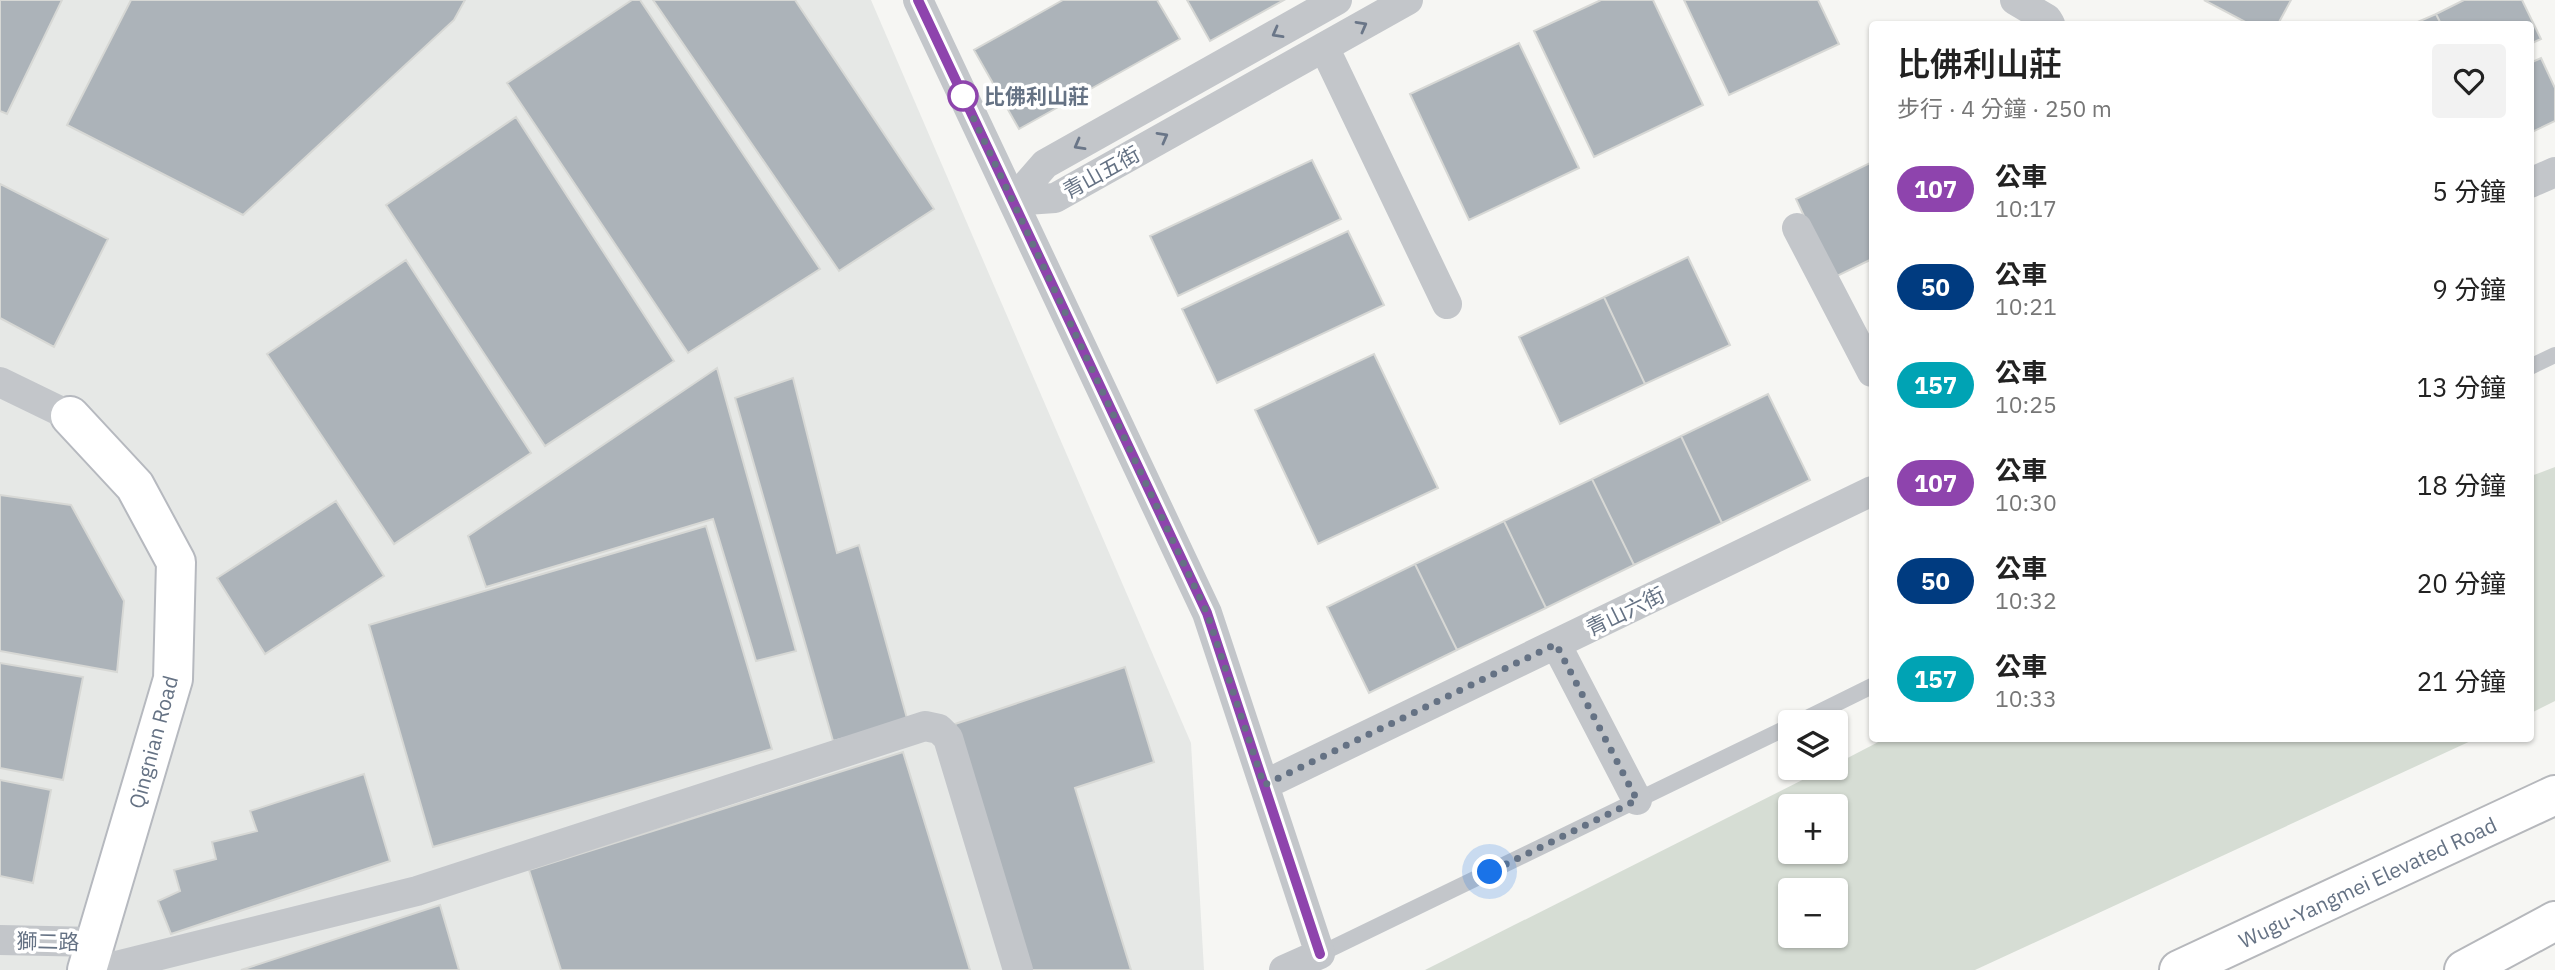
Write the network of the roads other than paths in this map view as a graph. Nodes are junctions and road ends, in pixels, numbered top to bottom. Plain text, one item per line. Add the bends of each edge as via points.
1 (918, 0) edge
2 (1337, 0) edge
3 (1408, 0) edge
4 (2015, 0) edge
5 (2047, 21) edge
6 (1324, 47) junction
7 (2555, 172) edge
8 (2534, 181) edge
9 (1013, 201) junction
10 (1797, 228) dead end
11 (1447, 304) dead end
12 (2555, 355) edge
13 (2534, 365) edge
14 (1869, 366) edge
15 (0, 382) edge
16 (70, 416) joint
17 (1869, 492) edge
18 (1556, 644) junction
19 (1869, 687) edge
20 (1823, 710) edge
21 (1778, 732) edge
22 (1264, 785) junction
23 (2555, 795) edge
24 (1637, 800) junction
25 (2555, 921) edge
26 (0, 940) edge
27 (1320, 954) junction
28 (94, 961) edge
29 (2478, 963) edge
30 (1018, 970) edge
31 (1284, 970) edge
32 (2179, 970) edge
33 (2452, 970) edge

1 - 9 street
2 -> 9 street, 青山五街 via 1045,164
6 -> 3 street, 青山五街
4 - 5 street
9 -> 6 street, 青山五街 via 1055,198
6 - 11 street
7 - 8 street
9 - 22 street via 1207,613
10 - 14 street
12 - 13 lane
15 - 16 street
16 - 28 main road, Qingnian Road via 135,486 176,562 173,679
17 - 18 street, 青山六街
18 - 22 street, 青山六街
18 - 24 street
19 - 20 lane
21 - 24 lane
22 - 27 street
23 - 32 main road, Wugu-Yangmei Elevated Road
24 - 27 lane
25 - 29 main road
26 - 28 street, 獅二路
27 - 31 street
28 - 30 street, 獅二路 via 417,891 925,726 939,729 948,738
29 - 33 main road

